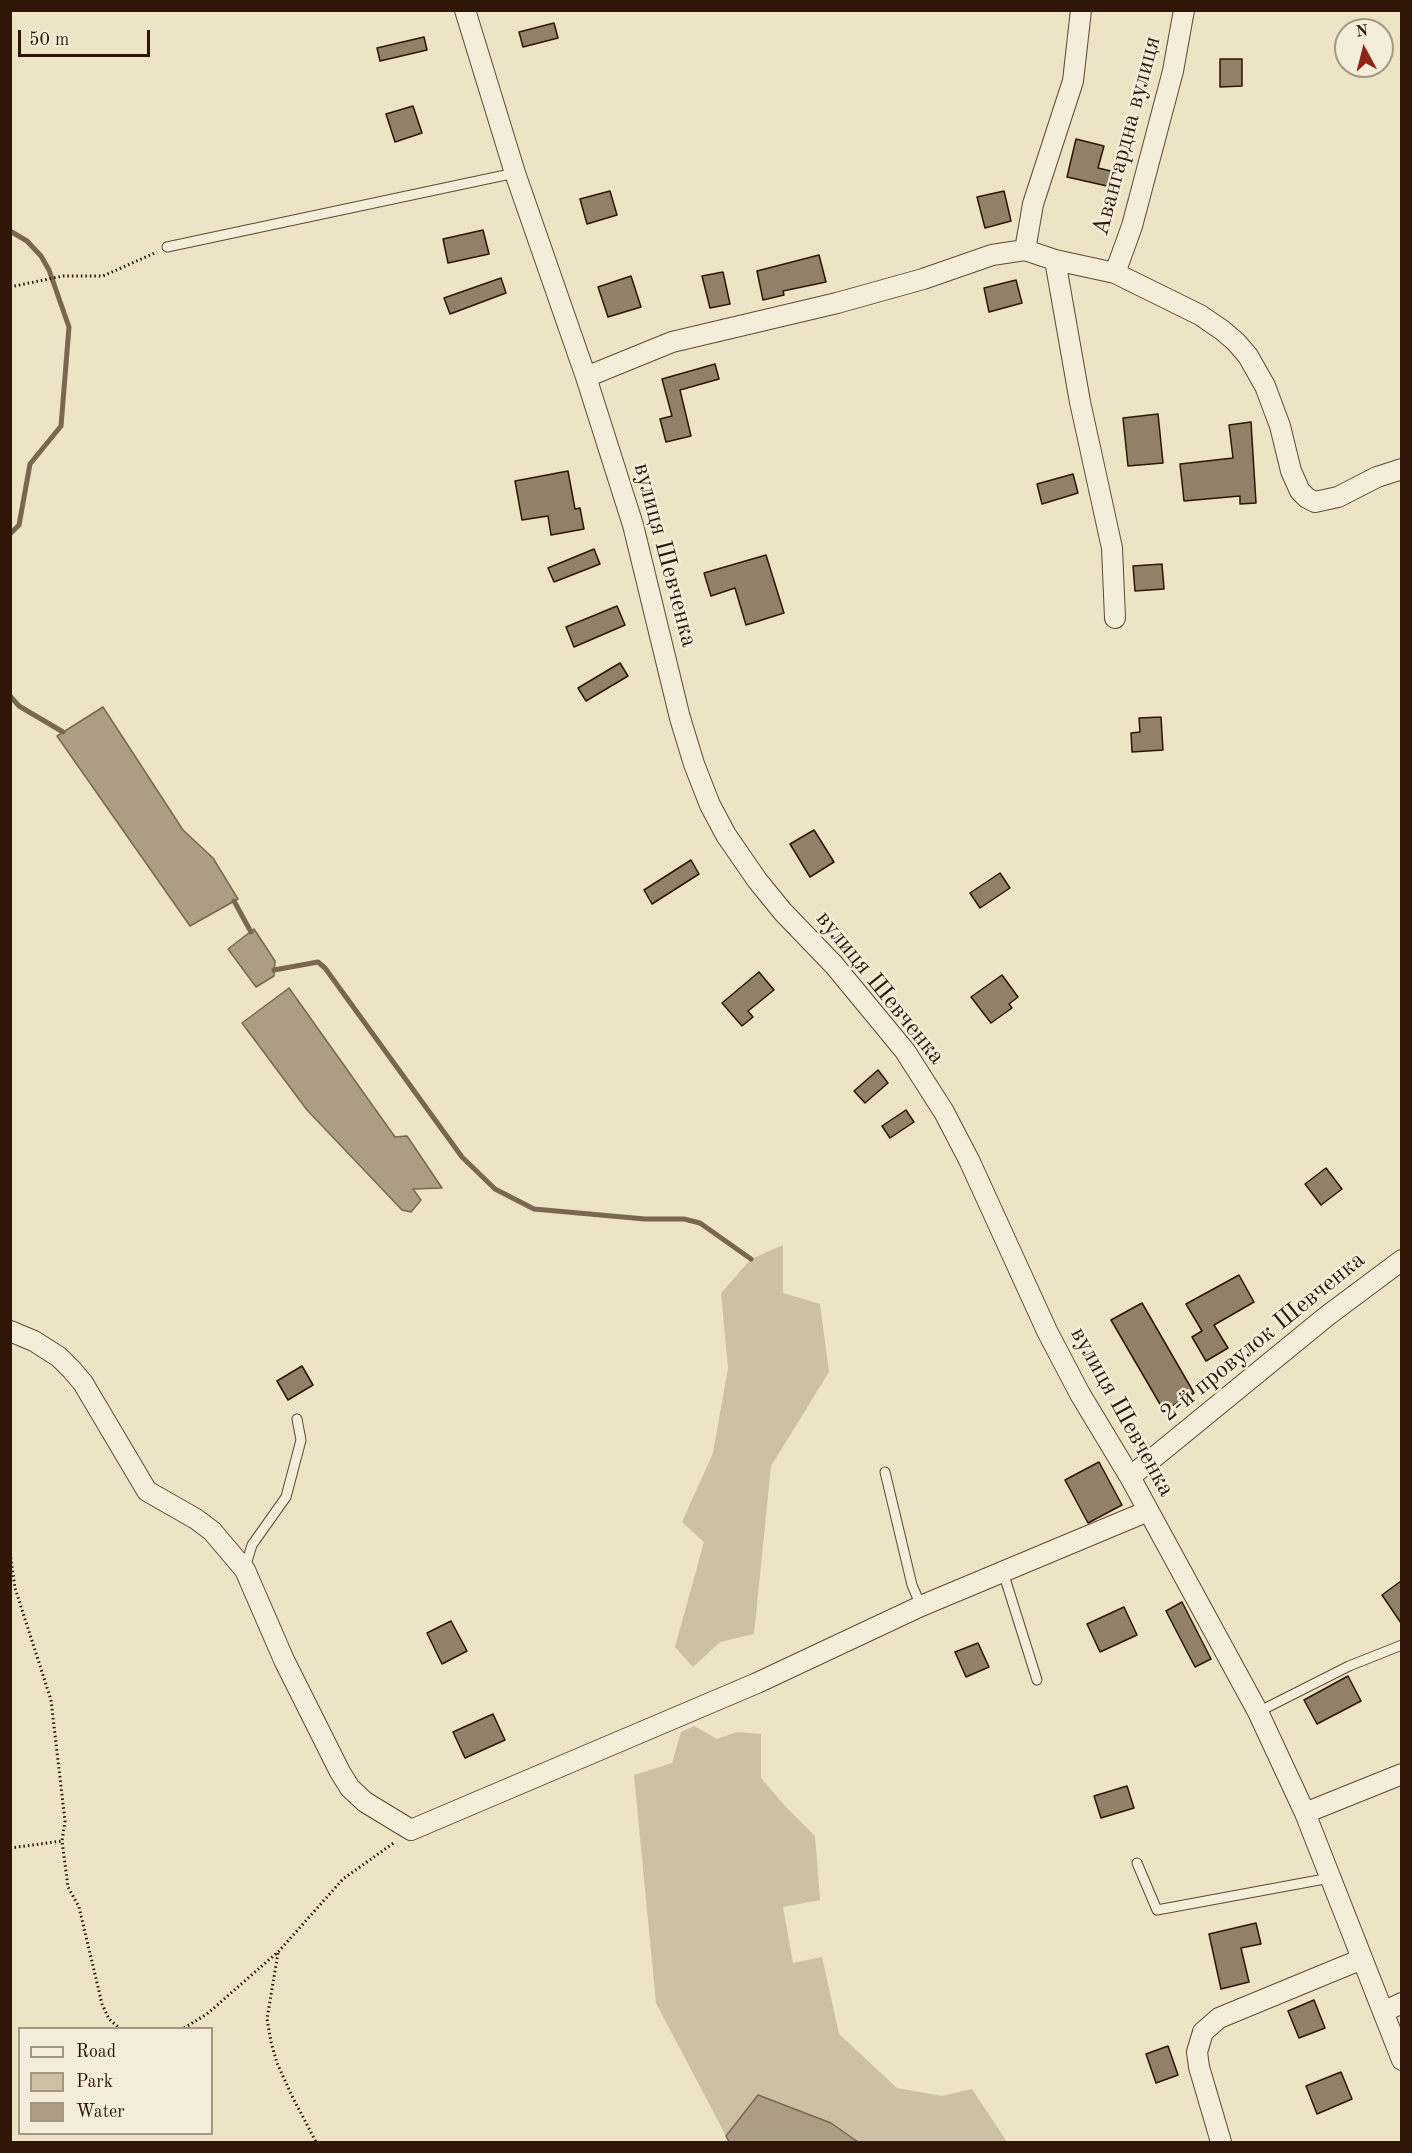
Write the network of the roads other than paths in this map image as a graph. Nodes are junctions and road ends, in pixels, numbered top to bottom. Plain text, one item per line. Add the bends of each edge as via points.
1 (465, 10) edge
2 (1081, 10) edge
3 (1184, 10) edge
4 (515, 173) junction
5 (167, 247) road end
6 (1025, 250) junction
7 (1055, 260) junction
8 (1115, 273) junction
9 (586, 377) junction
10 (1401, 469) edge
11 (1114, 618) dead end
12 (1401, 1260) edge
13 (10, 1330) edge
14 (297, 1419) dead end
15 (885, 1472) dead end
16 (1130, 1477) junction
17 (1148, 1511) junction
18 (245, 1570) junction
19 (1003, 1572) junction
20 (921, 1606) junction
21 (1401, 1645) edge
22 (1037, 1680) dead end
23 (1258, 1712) junction
24 (1401, 1774) edge
25 (1305, 1813) junction
26 (1137, 1863) dead end
27 (1330, 1878) junction
28 (1362, 1959) junction
29 (1401, 2003) edge
30 (1383, 2012) junction
31 (1401, 2060) edge
32 (1221, 2142) edge

1 - 4 street, вулиця Шевченка
2 - 6 street via 1073,81 1033,204
3 - 8 street, Авангардна вулиця via 1170,82 1132,226
4 - 5 lane
4 - 9 street, вулиця Шевченка
6 - 7 street
6 - 9 street via 992,255 837,303 672,342
7 - 8 street
7 - 11 street via 1080,402 1112,548
8 - 10 street via 1200,315 1248,356 1280,426 1291,471 1307,498 1315,502 1338,497
9 - 16 street, вулиця Шевченка via 636,535 680,718 710,805 758,880 834,965 924,1079 969,1160 1047,1331
12 - 16 street, 2-й провулок Шевченка
13 - 18 street via 34,1341 72,1370 147,1491 212,1531
14 - 18 lane via 300,1440 286,1497 252,1545
15 - 20 lane via 912,1585
16 - 17 street, вулиця Шевченка
17 - 19 street
17 - 23 street, вулиця Шевченка
18 - 20 street via 284,1660 350,1788 365,1802 411,1830 757,1683
19 - 20 street
19 - 22 lane
21 - 23 lane via 1349,1666
23 - 25 street, вулиця Шевченка
24 - 25 street
25 - 27 street, вулиця Шевченка
26 - 27 lane via 1157,1910
27 - 28 street, вулиця Шевченка
28 - 30 street, вулиця Шевченка
28 - 32 street via 1219,2019 1203,2032 1197,2052 1199,2067
29 - 30 street
30 - 31 street, вулиця Шевченка

